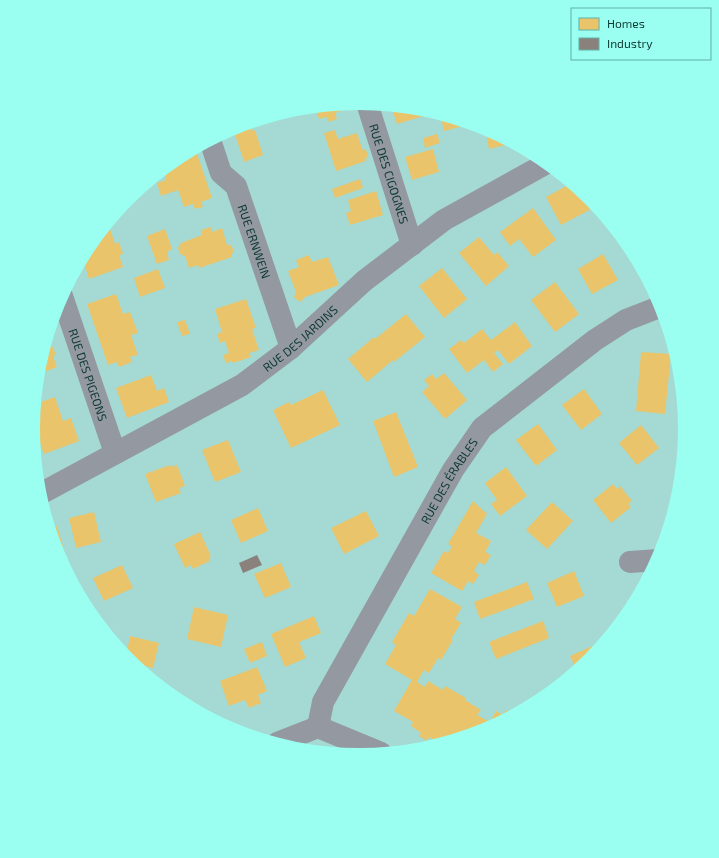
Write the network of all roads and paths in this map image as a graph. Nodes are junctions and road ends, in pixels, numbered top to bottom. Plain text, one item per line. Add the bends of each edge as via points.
1 (369, 110) edge
2 (212, 145) edge
3 (542, 167) edge
4 (412, 245) junction
5 (65, 305) edge
6 (656, 309) edge
7 (291, 348) junction
8 (115, 453) junction
9 (46, 491) edge
10 (650, 561) edge
11 (630, 562) dead end
12 (318, 728) junction
13 (286, 740) edge
14 (368, 748) edge

1 - 4 street, RUE DES CIGOGNES
2 - 7 street, RUE ERNWEIN via 221,173 236,186
3 - 4 street, RUE DES JARDINS via 444,220
4 - 7 street, RUE DES JARDINS via 364,281
5 - 8 street, RUE DES PIGEONS
6 - 12 street, RUE DES ÉRABLES via 626,320 594,340 482,428 453,470 323,702
7 - 8 street, RUE DES JARDINS via 242,385
8 - 9 street, RUE DES JARDINS
10 - 11 street
12 - 13 street
12 - 14 street

